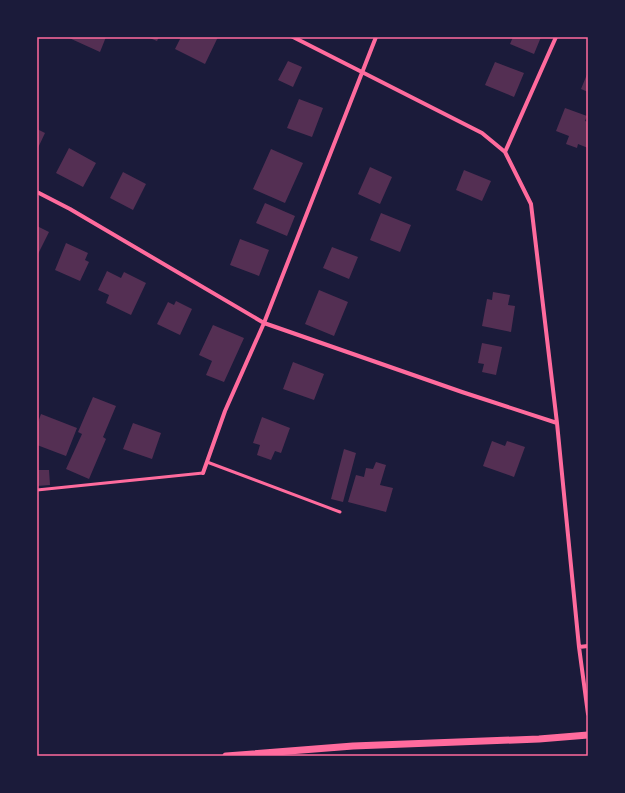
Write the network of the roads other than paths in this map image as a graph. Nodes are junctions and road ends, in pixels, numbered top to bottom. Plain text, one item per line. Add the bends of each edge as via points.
1 (293, 37) edge
2 (376, 37) edge
3 (556, 37) edge
4 (362, 70) junction
5 (505, 152) junction
6 (37, 192) edge
7 (264, 323) junction
8 (557, 423) junction
9 (207, 462) junction
10 (203, 473) joint
11 (37, 490) edge
12 (340, 512) dead end
13 (579, 646) junction
14 (588, 646) edge
15 (588, 714) edge
16 (588, 735) edge
17 (226, 756) edge

1 - 4 street
2 - 4 street
3 - 5 street
4 - 5 street via 482,133
4 - 7 street
5 - 8 street via 531,204
6 - 7 street
7 - 8 street
7 - 9 street via 225,411
8 - 13 street
9 - 10 street
9 - 12 lane
10 - 11 lane
13 - 14 street
13 - 15 street
16 - 17 street via 353,746

